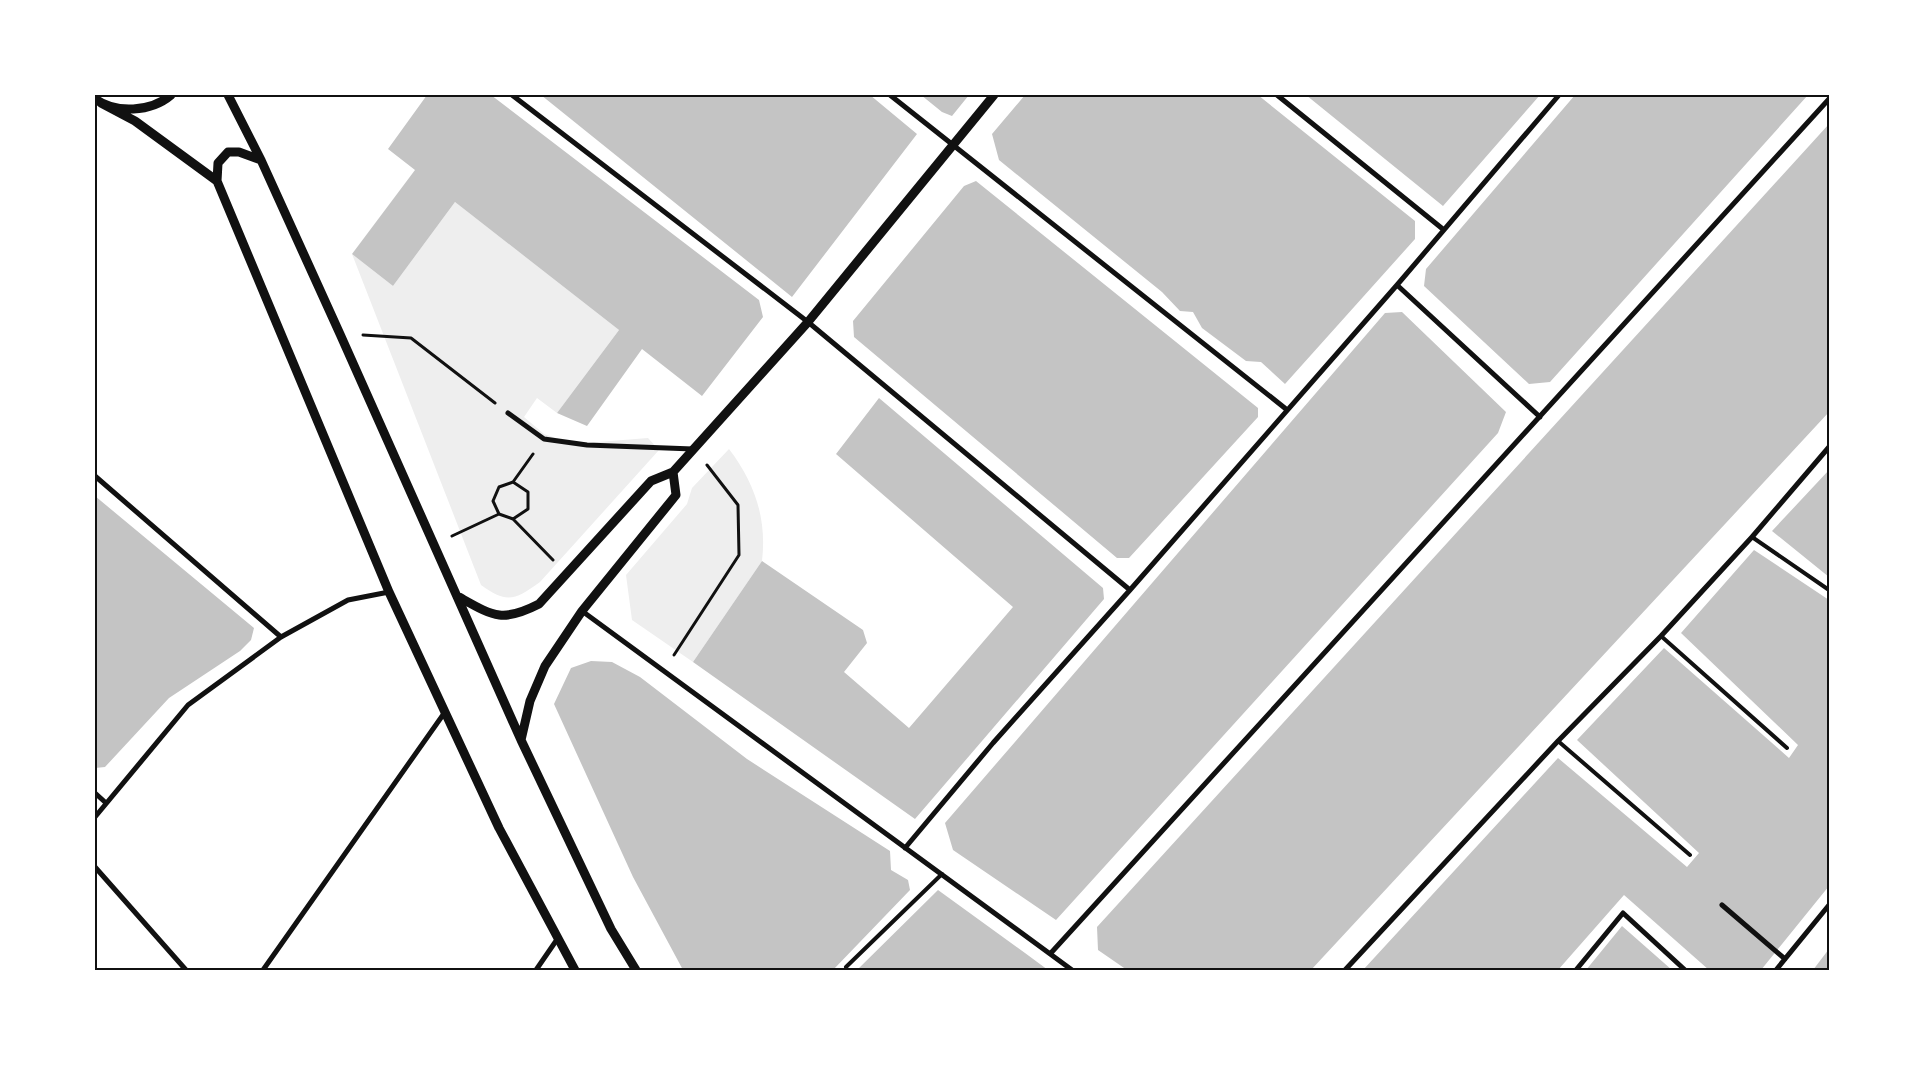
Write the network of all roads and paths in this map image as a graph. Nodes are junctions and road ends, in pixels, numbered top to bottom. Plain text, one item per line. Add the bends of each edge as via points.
1 (171, 95) edge
2 (228, 95) edge
3 (512, 95) edge
4 (890, 95) edge
5 (994, 95) edge
6 (1277, 95) edge
7 (1559, 95) edge
8 (1829, 99) edge
9 (98, 101) edge
10 (951, 145) junction
11 (261, 160) junction
12 (217, 181) junction
13 (1444, 230) junction
14 (1397, 285) junction
15 (808, 322) junction
16 (340, 334) junction
17 (1286, 409) junction
18 (508, 413) joint
19 (1540, 417) junction
20 (544, 439) junction
21 (1829, 447) edge
22 (693, 450) junction
23 (673, 472) junction
24 (95, 476) edge
25 (513, 482) junction
26 (499, 514) junction
27 (514, 519) junction
28 (1752, 537) junction
29 (435, 544) junction
30 (566, 574) junction
31 (1130, 590) junction
32 (1829, 590) edge
33 (389, 592) junction
34 (459, 597) junction
35 (582, 611) junction
36 (1661, 636) junction
37 (281, 637) junction
38 (664, 671) junction
39 (445, 712) junction
40 (521, 740) junction
41 (1558, 741) junction
42 (1787, 748) dead end
43 (95, 793) edge
44 (106, 803) junction
45 (95, 817) edge
46 (905, 848) junction
47 (1690, 855) dead end
48 (95, 867) edge
49 (942, 874) junction
50 (1722, 905) dead end
51 (1829, 905) edge
52 (558, 938) junction
53 (1050, 954) junction
54 (1785, 959) junction
55 (846, 967) dead end
56 (186, 970) edge
57 (263, 970) edge
58 (536, 970) edge
59 (575, 970) edge
60 (636, 970) edge
61 (1072, 970) edge
62 (1345, 970) edge
63 (1576, 970) edge
64 (1685, 970) edge
65 (1776, 970) edge

1 - 9 street via 144,108 122,109
2 - 11 street
3 - 15 street
4 - 10 street
5 - 10 street
6 - 13 street
7 - 13 street
8 - 19 street
9 - 12 street via 135,121
10 - 15 street
10 - 17 street
11 - 12 street via 239,152 228,152 218,163
11 - 16 street
12 - 33 street
13 - 14 street
14 - 17 street
14 - 19 street
15 - 22 street
15 - 31 street
16 - 18 path via 411,338
16 - 29 street
17 - 31 street
18 - 20 street
19 - 53 street
20 - 22 street via 587,445
20 - 25 path
21 - 28 street
22 - 23 street
22 - 38 path via 738,505 739,555
23 - 30 street via 651,481
23 - 35 street via 676,495
24 - 37 street
25 - 26 path via 499,487 493,501
25 - 27 path via 528,492 528,509
26 - 27 path
26 - 29 path
27 - 30 path
28 - 32 lane
28 - 36 street
29 - 34 street
30 - 34 street via 539,604 518,615 491,614
31 - 46 street via 993,743
33 - 37 street via 348,600
33 - 39 street
34 - 40 street
35 - 38 street
35 - 40 street via 545,666 530,701
36 - 41 street
36 - 42 lane
37 - 44 street via 188,705
38 - 46 street
39 - 52 street via 499,828
39 - 57 street
40 - 60 street via 611,929
41 - 47 lane
41 - 62 street
43 - 44 street
44 - 45 street
46 - 49 street
48 - 56 street
49 - 53 street
49 - 55 lane
50 - 54 street
51 - 54 street
52 - 58 street
52 - 59 street
53 - 61 street
54 - 65 street
63 - 64 street via 1623,913

